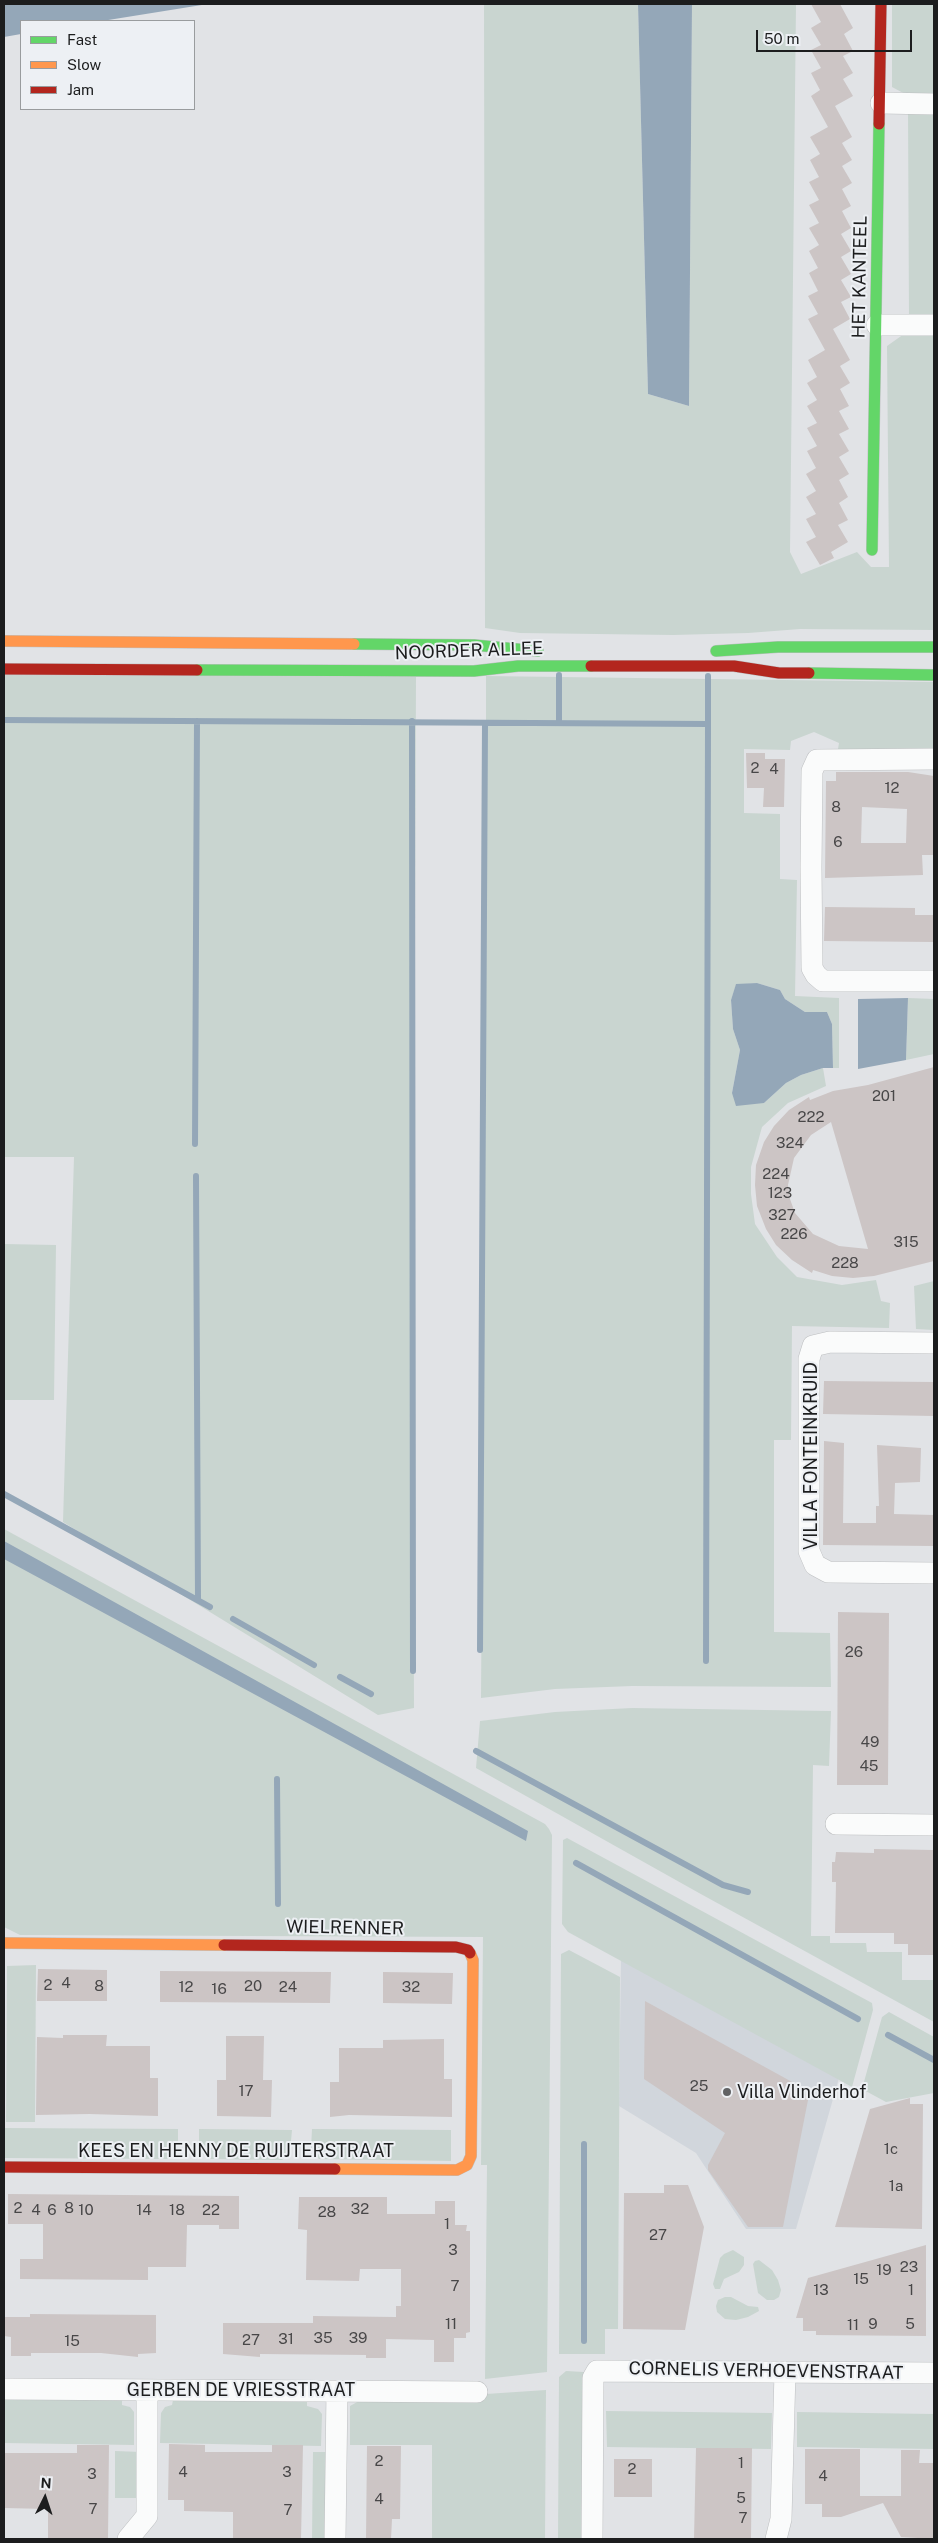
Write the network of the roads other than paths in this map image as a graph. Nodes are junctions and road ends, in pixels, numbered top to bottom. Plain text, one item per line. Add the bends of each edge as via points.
1 (881, 4) edge
2 (880, 103) junction
3 (934, 104) edge
4 (877, 325) junction
5 (934, 325) edge
6 (872, 550) dead end
7 (4, 642) edge
8 (934, 647) edge
9 (552, 651) dead end
10 (706, 651) dead end
11 (4, 669) edge
12 (934, 674) edge
13 (934, 759) edge
14 (934, 981) edge
15 (934, 1343) edge
16 (934, 1573) edge
17 (836, 1824) dead end
18 (934, 1825) edge
19 (4, 1943) edge
20 (467, 2165) joint
21 (4, 2167) edge
22 (785, 2372) junction
23 (934, 2372) edge
24 (4, 2388) edge
25 (147, 2390) junction
26 (337, 2391) junction
27 (477, 2392) dead end
28 (128, 2539) edge
29 (335, 2539) edge
30 (592, 2539) edge
31 (776, 2539) edge

1 - 2 street, HET KANTEEL
2 - 3 street
2 - 4 street, HET KANTEEL
4 - 5 street
4 - 6 street, HET KANTEEL
7 - 9 street, NOORDER ALLEE via 474,645
8 - 10 street via 778,647 735,652
11 - 12 street, NOORDER ALLEE via 474,671 518,666 734,666 779,673
13 - 14 street via 817,760 812,771 811,861 812,968 816,975 823,981
15 - 16 street, VILLA FONTEINKRUID via 830,1342 813,1346 809,1359 809,1550 815,1565 828,1572
17 - 18 street
19 - 20 street, WIELRENNER via 456,1947 468,1950 473,1960 471,2156
20 - 21 street, KEES EN HENNY DE RUIJTERSTRAAT via 457,2170
22 - 23 street, CORNELIS VERHOEVENSTRAAT
22 - 30 street, CORNELIS VERHOEVENSTRAAT via 598,2371 593,2378
22 - 31 street via 782,2519
24 - 25 street, GERBEN DE VRIESSTRAAT
25 - 26 street, GERBEN DE VRIESSTRAAT
25 - 28 street via 146,2516
26 - 27 street, GERBEN DE VRIESSTRAAT
26 - 29 street

